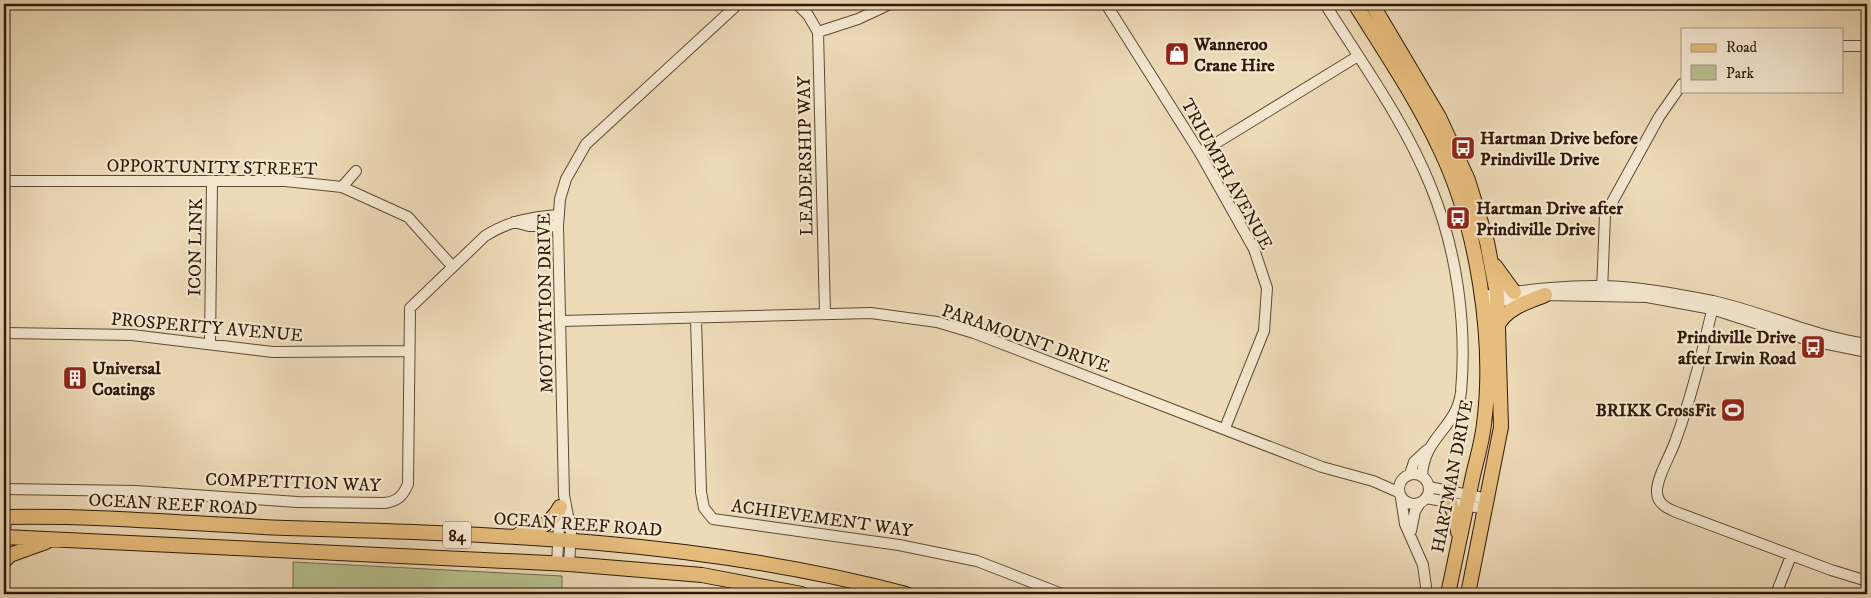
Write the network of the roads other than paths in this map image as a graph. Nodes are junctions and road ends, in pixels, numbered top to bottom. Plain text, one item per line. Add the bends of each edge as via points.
1 (738, 4) edge
2 (797, 4) edge
3 (890, 4) edge
4 (1106, 4) edge
5 (1325, 4) edge
6 (1355, 4) edge
7 (1372, 4) edge
8 (818, 32) junction
9 (1844, 46) edge
10 (1867, 46) edge
11 (1358, 56) junction
12 (1681, 85) edge
13 (1200, 153) junction
14 (356, 171) dead end
15 (4, 181) edge
16 (212, 181) junction
17 (342, 188) junction
18 (558, 221) junction
19 (1490, 260) junction
20 (452, 266) junction
21 (1602, 290) junction
22 (1514, 292) junction
23 (1545, 295) junction
24 (1498, 298) junction
25 (1482, 300) junction
26 (1713, 305) junction
27 (825, 314) junction
28 (696, 319) junction
29 (561, 321) junction
30 (1499, 323) junction
31 (4, 333) edge
32 (210, 344) junction
33 (1867, 344) edge
34 (408, 351) junction
35 (1867, 352) edge
36 (1225, 428) junction
37 (1427, 450) junction
38 (1407, 475) junction
39 (1422, 476) junction
40 (1373, 481) junction
41 (1429, 487) junction
42 (4, 489) edge
43 (1400, 495) junction
44 (1468, 500) junction
45 (562, 501) junction
46 (1423, 501) junction
47 (1450, 503) junction
48 (1487, 504) junction
49 (5, 516) edge
50 (1411, 531) junction
51 (4, 537) edge
52 (496, 537) junction
53 (57, 540) junction
54 (1460, 540) junction
55 (566, 541) junction
56 (1791, 556) junction
57 (4, 557) edge
58 (4, 561) edge
59 (563, 564) junction
60 (1867, 581) edge
61 (1469, 591) edge
62 (802, 594) edge
63 (906, 594) edge
64 (1062, 594) edge
65 (1427, 594) edge
66 (1448, 594) edge
67 (1776, 594) edge

1 - 18 street, MOTIVATION DRIVE via 586,144 566,179
2 - 8 street
3 - 8 street
4 - 13 street, TRIUMPH AVENUE
5 - 11 street
6 - 25 main road, HARTMAN DRIVE via 1442,151 1472,245
7 - 19 main road, HARTMAN DRIVE via 1439,117 1468,180
8 - 27 street, LEADERSHIP WAY
9 - 10 street
11 - 13 street
11 - 37 street via 1412,147 1431,187 1447,235 1456,278 1462,363 1459,404 1448,425
12 - 21 street via 1659,117 1605,215
13 - 36 street, TRIUMPH AVENUE via 1254,249 1267,288 1264,331
14 - 17 street
15 - 16 street, OPPORTUNITY STREET
16 - 17 street, OPPORTUNITY STREET via 285,181
16 - 32 street, ICON LINK
17 - 20 street, OPPORTUNITY STREET via 408,217
18 - 20 street, COMPETITION WAY via 529,217 499,226
18 - 29 street, MOTIVATION DRIVE
19 - 22 main road
19 - 24 main road, HARTMAN DRIVE
20 - 34 street, COMPETITION WAY via 410,308
21 - 22 street via 1544,288
21 - 23 street
21 - 26 street via 1648,289
22 - 24 street
23 - 24 street
23 - 30 main road via 1513,309
24 - 25 street
24 - 30 main road, HARTMAN DRIVE
25 - 44 main road, HARTMAN DRIVE via 1488,366 1485,415
26 - 33 street
26 - 35 street via 1808,340
26 - 56 street via 1692,390 1676,441 1656,488 1658,499 1668,509
27 - 28 street, PARAMOUNT DRIVE
27 - 36 street, PARAMOUNT DRIVE via 871,313 937,322
28 - 29 street, PARAMOUNT DRIVE
28 - 64 street, ACHIEVEMENT WAY via 701,492 704,508 713,519 899,545 967,559
29 - 45 street, MOTIVATION DRIVE
30 - 48 main road, HARTMAN DRIVE via 1501,427
31 - 32 street, PROSPERITY AVENUE via 132,335
32 - 34 street, PROSPERITY AVENUE via 273,352
34 - 42 street, COMPETITION WAY via 408,484 396,501 297,502 136,491
36 - 40 street, PARAMOUNT DRIVE via 1322,467
37 - 38 street via 1414,462
37 - 39 street
38 - 39 street
38 - 40 street, PARAMOUNT DRIVE
38 - 43 street via 1398,486
39 - 41 street
40 - 43 street, PARAMOUNT DRIVE
41 - 44 street
41 - 46 street
43 - 46 street via 1412,504
43 - 50 street via 1405,524
44 - 47 street
44 - 48 street
44 - 54 main road, HARTMAN DRIVE
45 - 52 main road via 555,517 542,528
45 - 55 street, MOTIVATION DRIVE
46 - 47 street
46 - 50 street via 1412,520
47 - 54 main road
48 - 61 main road, HARTMAN DRIVE
49 - 51 street
49 - 52 main road, OCEAN REEF ROAD / 84
50 - 65 street via 1423,565
51 - 53 main road, 84
51 - 57 street
52 - 55 main road, OCEAN REEF ROAD / 84
53 - 58 main road via 10,555
53 - 59 main road, 84
54 - 66 main road, HARTMAN DRIVE
55 - 59 street, MOTIVATION DRIVE
55 - 63 main road, OCEAN REEF ROAD / 84 via 692,552 778,565
56 - 60 street
56 - 67 street
59 - 62 main road, 84 via 702,575

